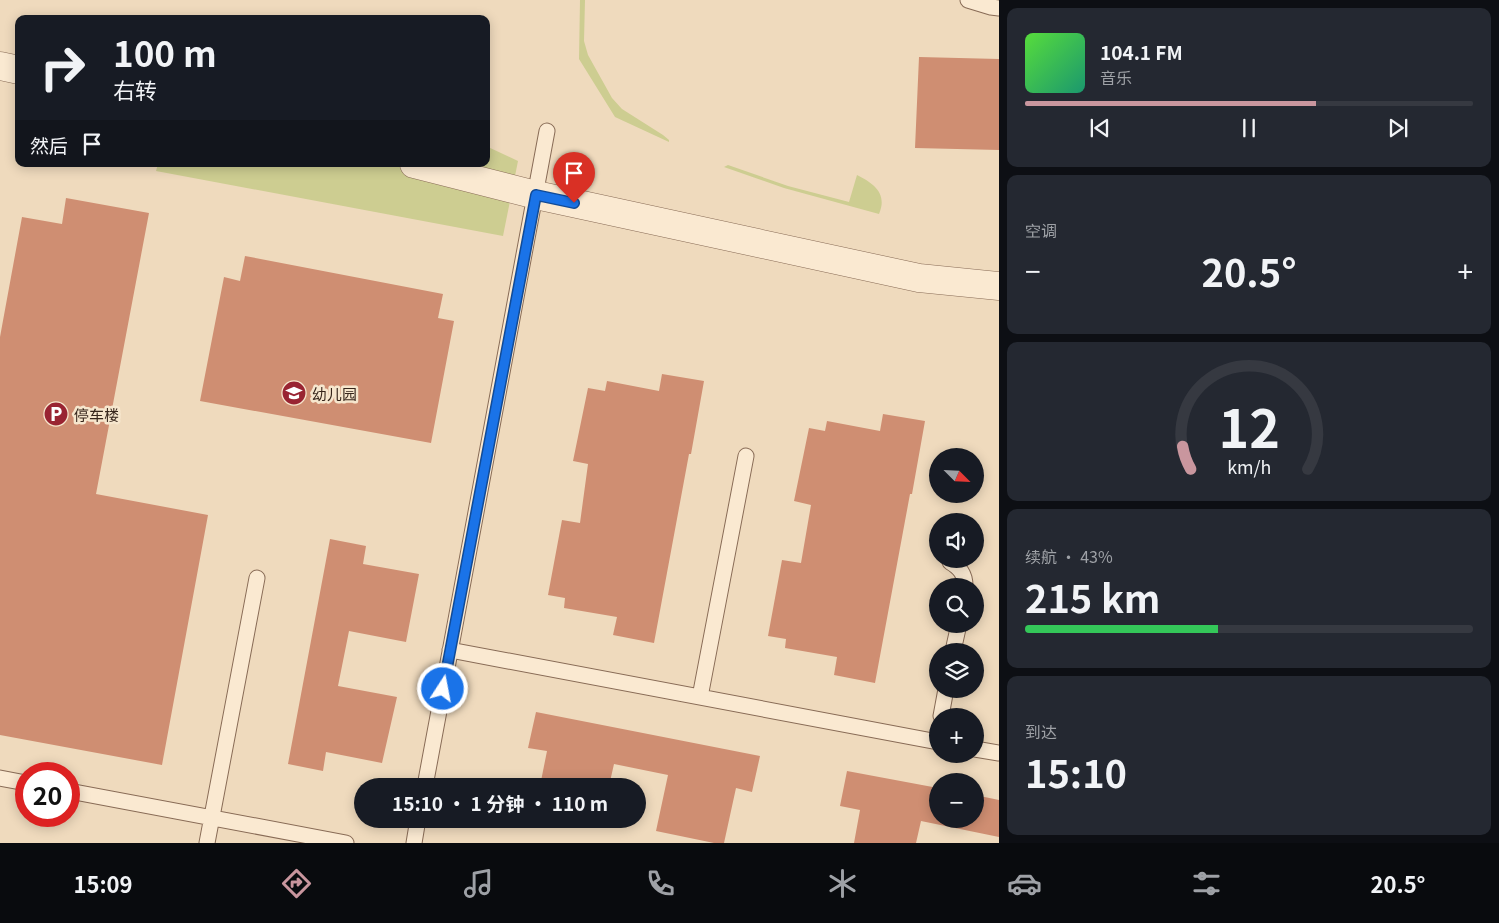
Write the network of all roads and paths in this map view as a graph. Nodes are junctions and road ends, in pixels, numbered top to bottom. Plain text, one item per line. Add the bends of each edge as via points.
1 (968, 0) edge
2 (999, 8) edge
3 (0, 66) edge
4 (15, 69) edge
5 (547, 131) dead end
6 (426, 167) edge
7 (536, 195) junction
8 (999, 286) edge
9 (746, 456) dead end
10 (257, 578) dead end
11 (450, 650) junction
12 (700, 697) junction
13 (929, 738) edge
14 (984, 750) edge
15 (999, 753) edge
16 (0, 778) edge
17 (426, 778) edge
18 (15, 781) edge
19 (80, 793) edge
20 (212, 818) junction
21 (416, 828) edge
22 (207, 843) edge
23 (346, 843) edge
24 (414, 843) edge

1 - 2 lane
3 - 4 street
5 - 7 lane
6 - 7 street
7 - 8 street via 919,278
7 - 11 lane
9 - 12 lane
10 - 20 lane
11 - 12 lane
11 - 17 lane
12 - 13 lane
14 - 15 lane
16 - 18 lane
19 - 20 lane
20 - 22 lane
20 - 23 lane
21 - 24 lane

